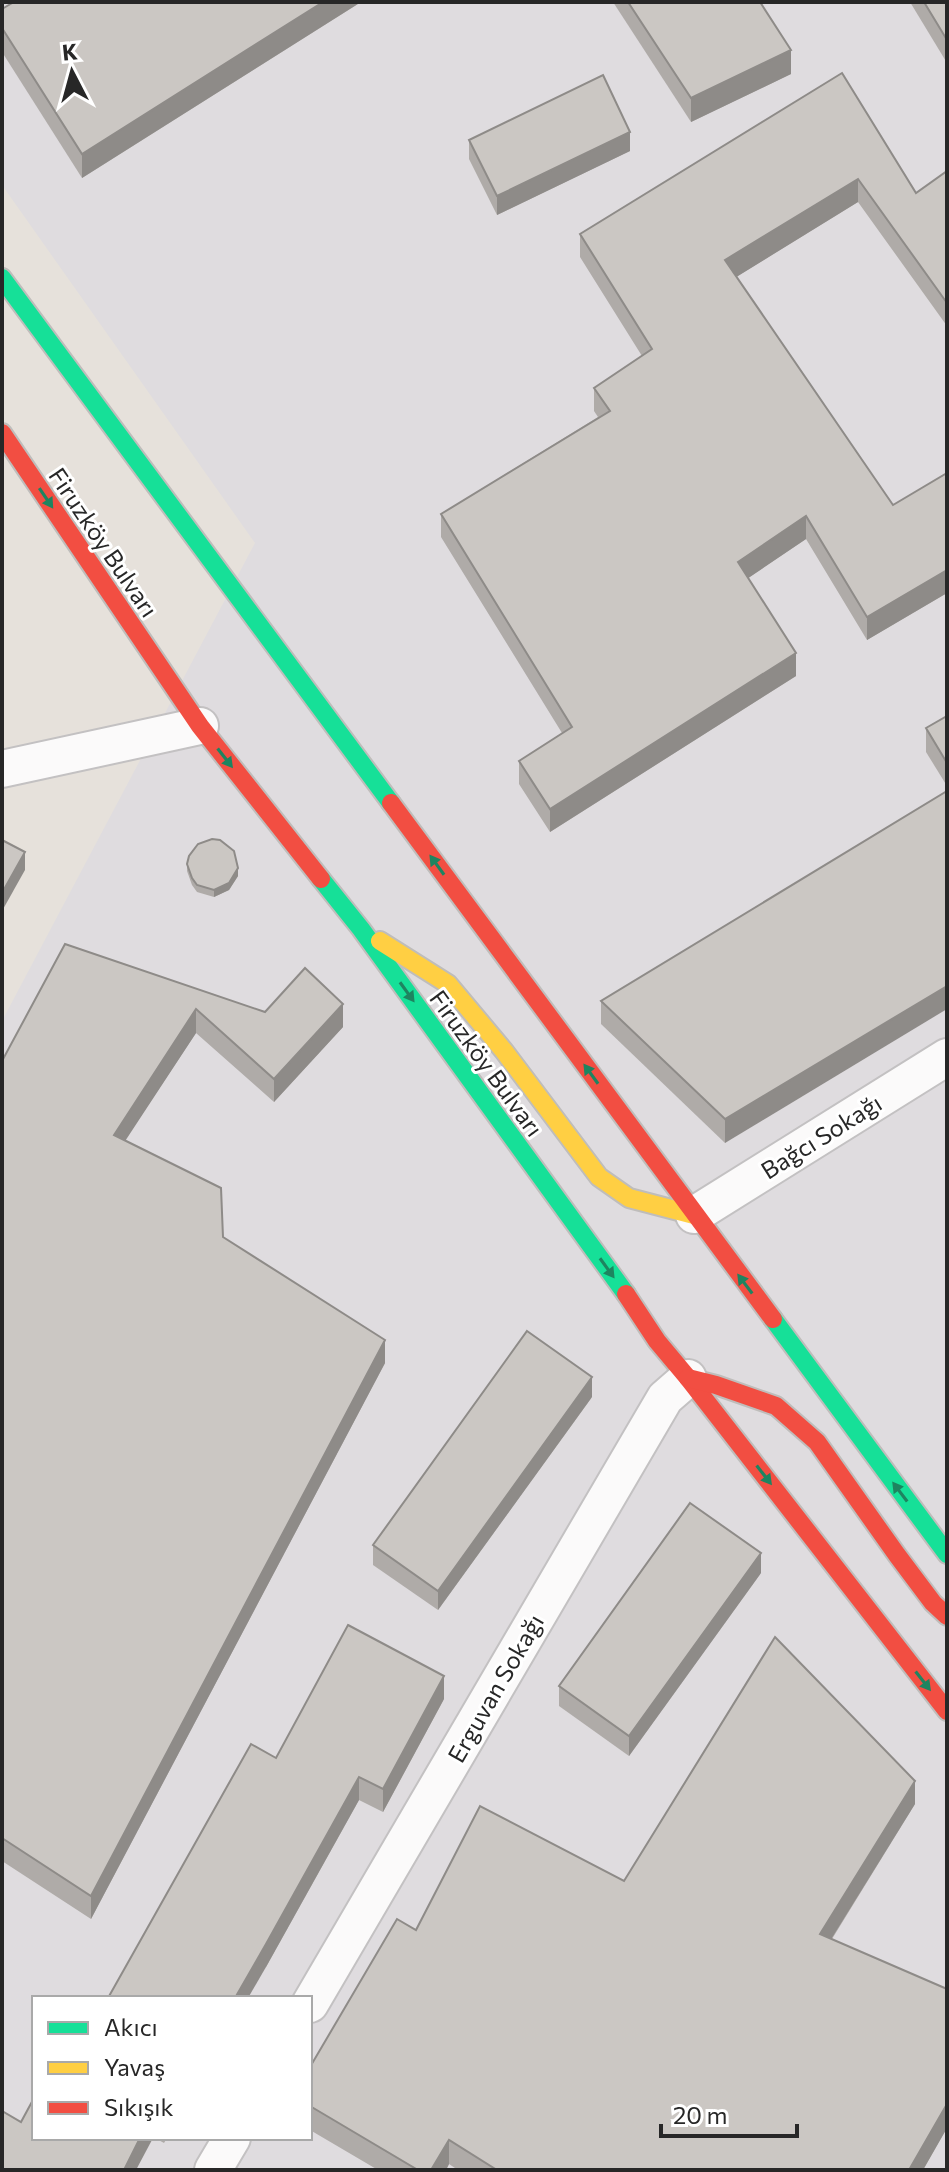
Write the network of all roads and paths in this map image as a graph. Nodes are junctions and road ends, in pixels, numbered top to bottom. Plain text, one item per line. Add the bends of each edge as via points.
1 (2, 278) edge
2 (2, 433) edge
3 (200, 726) junction
4 (2, 769) edge
5 (361, 929) junction
6 (947, 1057) edge
7 (694, 1215) junction
8 (688, 1378) junction
9 (947, 1554) edge
10 (947, 1616) edge
11 (947, 1711) edge
12 (312, 2001) edge
13 (231, 2140) edge
14 (213, 2170) edge

7 -> 1 main road
2 -> 3 main road, Firuzköy Bulvarı
3 - 4 street
3 -> 5 main road, Firuzköy Bulvarı
5 - 7 main road via 448,984 599,1177 629,1198
5 -> 8 main road, Firuzköy Bulvarı
6 - 7 street, Bağcı Sokağı
9 -> 7 main road
8 - 10 main road via 776,1406 817,1442
8 -> 11 main road, Firuzköy Bulvarı
8 - 12 street, Erguvan Sokağı via 665,1398
13 - 14 street

